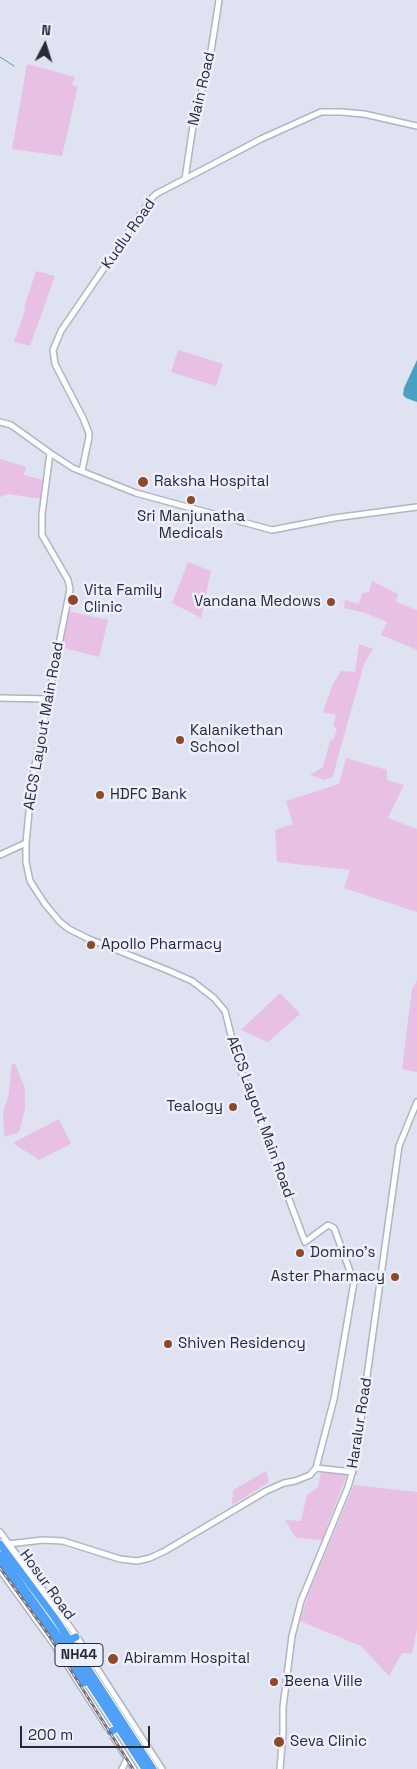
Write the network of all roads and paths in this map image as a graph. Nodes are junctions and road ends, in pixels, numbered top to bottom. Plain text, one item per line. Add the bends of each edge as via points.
1 (219, 0) edge
2 (417, 126) edge
3 (185, 179) junction
4 (0, 422) edge
5 (50, 453) junction
6 (82, 471) junction
7 (417, 507) edge
8 (0, 698) edge
9 (48, 699) junction
10 (26, 843) junction
11 (0, 855) edge
12 (417, 1102) edge
13 (316, 1468) junction
14 (352, 1472) junction
15 (0, 1532) edge
16 (0, 1544) edge
17 (8, 1544) junction
18 (0, 1548) edge
19 (0, 1555) edge
20 (0, 1563) edge
21 (0, 1570) edge
22 (73, 1638) junction
23 (112, 1731) junction
24 (127, 1759) junction
25 (122, 1769) edge
26 (135, 1769) edge
27 (144, 1769) edge
28 (151, 1769) edge
29 (162, 1769) edge
30 (280, 1769) edge

1 - 3 street, Main Road
2 - 3 street, Kudlu Road via 364,114 321,112
3 - 6 street, Kudlu Road via 156,194 148,204 55,344 55,364 89,433
4 - 5 street via 11,425
5 - 6 street
5 - 9 street, AECS Layout Main Road via 42,535 70,589
6 - 7 street via 136,493 272,530
8 - 9 street
9 - 10 street, AECS Layout Main Road via 32,780
10 - 11 street
10 - 13 street, AECS Layout Main Road via 26,866 31,885 64,926 192,981 225,1011 238,1063 305,1242 328,1225 334,1228 354,1282 334,1399
12 - 14 street, Haralur Road via 399,1146
13 - 14 street
13 - 17 street via 310,1475 266,1491 150,1558 136,1561 120,1559 63,1541
14 - 30 street, Haralur Road via 301,1601 292,1636 283,1707
15 - 17 street
16 - 22 highway, Hosur Road / NH44
17 - 22 street
18 - 28 highway via 51,1617
19 - 27 highway via 61,1640
20 - 23 highway, Hosur Road / NH44 via 56,1641
21 - 23 street
22 - 28 highway, Hosur Road / NH44
22 - 29 street
23 - 24 street
23 - 26 highway, Hosur Road / NH44
24 - 25 street
24 - 26 street

